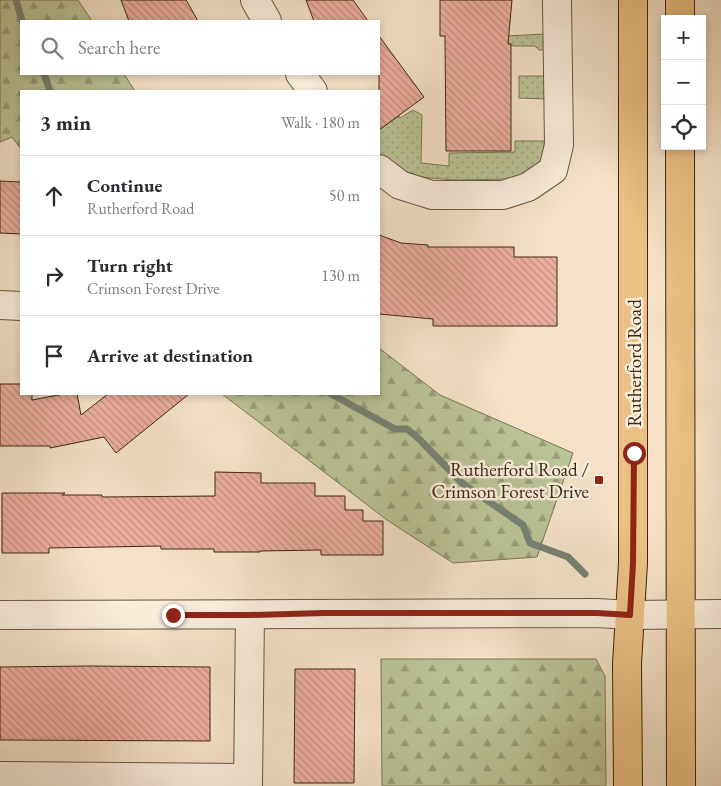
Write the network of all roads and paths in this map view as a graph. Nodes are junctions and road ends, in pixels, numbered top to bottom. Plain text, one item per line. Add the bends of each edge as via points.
1 (256, 0) edge
2 (557, 0) edge
3 (633, 0) edge
4 (680, 0) edge
5 (680, 15) edge
6 (266, 20) edge
7 (301, 75) edge
8 (312, 90) edge
9 (680, 150) edge
10 (380, 170) edge
11 (0, 305) edge
12 (20, 306) edge
13 (681, 614) junction
14 (721, 614) edge
15 (0, 615) edge
16 (250, 615) junction
17 (630, 615) junction
18 (0, 776) edge
19 (106, 781) edge
20 (248, 782) edge
21 (628, 786) edge
22 (681, 786) edge

1 - 6 street
2 - 10 street via 559,145 553,170 528,187 503,195 432,195 400,185
3 - 17 main road, Rutherford Road via 633,535
4 - 5 main road
7 - 8 street
9 - 13 main road
11 - 12 street
13 - 14 street
13 - 17 street
13 - 22 main road
15 - 16 street
16 - 17 street
16 - 20 street
17 - 21 main road, Rutherford Road
18 - 19 street
19 - 20 street

